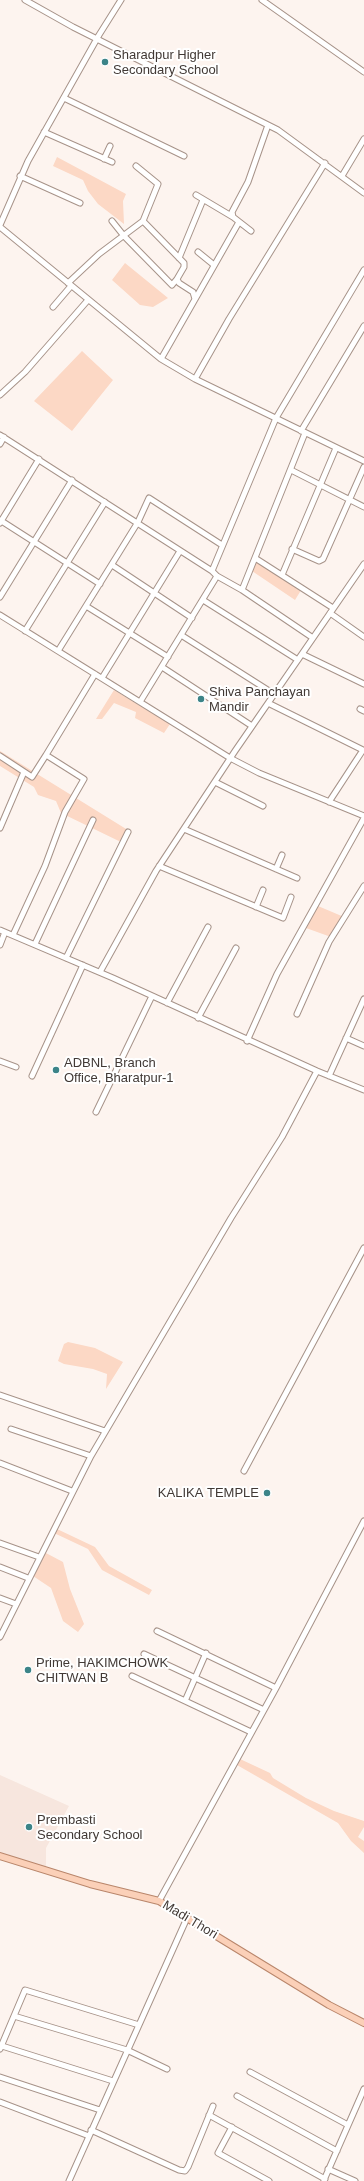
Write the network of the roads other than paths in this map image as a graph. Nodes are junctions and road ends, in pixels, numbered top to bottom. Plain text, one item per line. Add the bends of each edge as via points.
1 (121, 0) edge
2 (262, 0) edge
3 (29, 1) edge
4 (97, 38) junction
5 (364, 72) edge
6 (64, 98) junction
7 (268, 125) junction
8 (44, 132) junction
9 (364, 140) edge
10 (110, 146) dead end
11 (184, 156) dead end
12 (104, 159) junction
13 (112, 162) dead end
14 (325, 163) junction
15 (136, 166) dead end
16 (20, 176) junction
17 (342, 176) junction
18 (364, 193) edge
19 (196, 195) dead end
20 (203, 200) junction
21 (80, 204) dead end
22 (233, 217) junction
23 (112, 221) dead end
24 (143, 221) junction
25 (239, 222) junction
26 (0, 226) edge
27 (251, 231) dead end
28 (123, 235) junction
29 (198, 252) dead end
30 (179, 258) junction
31 (214, 265) junction
32 (364, 270) edge
33 (177, 279) junction
34 (70, 284) junction
35 (195, 299) junction
36 (88, 300) junction
37 (53, 307) dead end
38 (364, 326) edge
39 (161, 359) junction
40 (195, 379) junction
41 (0, 395) edge
42 (276, 418) junction
43 (303, 432) junction
44 (2, 436) edge
45 (0, 444) edge
46 (336, 448) junction
47 (39, 459) junction
48 (364, 461) edge
49 (364, 467) edge
50 (290, 470) junction
51 (72, 480) junction
52 (319, 485) junction
53 (350, 500) junction
54 (105, 502) junction
55 (364, 507) edge
56 (0, 521) edge
57 (138, 522) junction
58 (35, 542) junction
59 (222, 545) junction
60 (292, 549) junction
61 (180, 551) junction
62 (255, 558) junction
63 (68, 563) junction
64 (364, 564) edge
65 (112, 565) junction
66 (212, 571) junction
67 (282, 575) junction
68 (217, 576) junction
69 (100, 584) junction
70 (242, 590) junction
71 (153, 594) junction
72 (0, 597) edge
73 (203, 600) junction
74 (86, 606) junction
75 (332, 611) junction
76 (0, 616) edge
77 (192, 618) junction
78 (25, 631) junction
79 (129, 633) junction
80 (182, 635) junction
81 (364, 637) edge
82 (313, 638) junction
83 (58, 651) junction
84 (302, 654) junction
85 (168, 657) junction
86 (298, 660) junction
87 (162, 667) junction
88 (95, 674) junction
89 (102, 678) junction
90 (364, 684) edge
91 (274, 694) junction
92 (140, 702) junction
93 (268, 703) junction
94 (252, 726) junction
95 (46, 755) junction
96 (0, 756) edge
97 (230, 758) junction
98 (24, 772) junction
99 (215, 782) junction
100 (329, 802) junction
101 (263, 806) dead end
102 (364, 809) edge
103 (363, 816) edge
104 (93, 820) dead end
105 (0, 828) edge
106 (184, 830) junction
107 (128, 832) dead end
108 (282, 855) dead end
109 (159, 866) junction
110 (276, 869) junction
111 (297, 878) dead end
112 (364, 886) edge
113 (263, 890) dead end
114 (291, 897) dead end
115 (256, 907) junction
116 (208, 927) dead end
117 (3, 931) edge
118 (13, 935) junction
119 (35, 944) junction
120 (0, 945) edge
121 (236, 948) dead end
122 (66, 958) junction
123 (83, 965) junction
124 (100, 972) junction
125 (152, 996) junction
126 (364, 999) edge
127 (167, 1003) junction
128 (361, 1012) edge
129 (297, 1014) dead end
130 (198, 1018) junction
131 (346, 1038) junction
132 (248, 1041) junction
133 (364, 1046) edge
134 (0, 1061) edge
135 (16, 1067) dead end
136 (317, 1071) junction
137 (32, 1076) dead end
138 (329, 1076) junction
139 (364, 1090) edge
140 (96, 1112) dead end
141 (364, 1248) edge
142 (0, 1395) edge
143 (11, 1429) dead end
144 (105, 1431) junction
145 (91, 1456) junction
146 (0, 1463) edge
147 (244, 1471) dead end
148 (72, 1490) junction
149 (364, 1521) edge
150 (0, 1543) edge
151 (39, 1557) junction
152 (0, 1567) edge
153 (28, 1578) junction
154 (0, 1598) edge
155 (16, 1604) junction
156 (157, 1631) dead end
157 (0, 1637) edge
158 (144, 1654) dead end
159 (206, 1654) junction
160 (132, 1676) dead end
161 (195, 1678) junction
162 (276, 1688) junction
163 (185, 1701) junction
164 (264, 1710) junction
165 (251, 1732) junction
166 (0, 1856) edge
167 (160, 1901) junction
168 (187, 1918) junction
169 (14, 2016) junction
170 (364, 2023) edge
171 (138, 2025) junction
172 (1, 2048) edge
173 (127, 2050) junction
174 (167, 2070) dead end
175 (250, 2072) dead end
176 (0, 2077) edge
177 (113, 2081) junction
178 (364, 2089) edge
179 (236, 2096) dead end
180 (0, 2102) edge
181 (213, 2106) dead end
182 (100, 2110) junction
183 (209, 2115) junction
184 (348, 2125) junction
185 (232, 2127) junction
186 (90, 2133) junction
187 (337, 2151) junction
188 (328, 2169) junction
189 (324, 2180) edge
190 (69, 2181) edge
191 (269, 2181) edge
192 (355, 2181) edge

1 - 4 street
2 - 5 street
3 - 4 street
4 - 6 street
4 - 7 street
6 - 8 street
6 - 11 street
7 - 14 street
7 - 22 street via 248,182 232,212
8 - 12 street
8 - 16 street
9 - 17 street
10 - 12 street
12 - 13 street
14 - 17 street
14 - 40 street
15 - 24 street via 158,184
16 - 21 street
16 - 26 street
17 - 18 street
19 - 20 street
20 - 22 street
20 - 30 street
22 - 25 street
23 - 28 street
24 - 28 street
24 - 30 street
25 - 27 street
25 - 31 street
26 - 34 street
28 - 33 street via 172,285
28 - 34 street
29 - 31 street
30 - 33 street via 184,267
31 - 35 street
32 - 42 street
33 - 35 street via 193,292
34 - 36 street
34 - 37 street
35 - 39 street
36 - 39 street
36 - 41 street via 25,372
38 - 43 street
39 - 40 street
40 - 42 street
42 - 43 street
42 - 59 street
43 - 46 street
43 - 50 street
44 - 45 street
44 - 47 street
46 - 48 street
46 - 52 street
47 - 51 street
47 - 56 street
49 - 53 street
50 - 52 street
50 - 62 street
51 - 54 street
51 - 58 street
52 - 53 street
52 - 60 street
53 - 55 street
53 - 60 street via 323,559 319,561
54 - 57 street
54 - 63 street
56 - 58 street
57 - 59 street via 149,498
57 - 61 street
57 - 65 street
58 - 63 street
58 - 72 street
59 - 66 street
60 - 67 street
61 - 66 street
61 - 71 street
62 - 67 street
62 - 70 street
63 - 69 street
63 - 78 street
64 - 75 street
65 - 69 street
65 - 71 street
66 - 68 street
67 - 75 street
68 - 70 street
68 - 73 street
69 - 74 street
70 - 82 street
71 - 77 street
71 - 79 street
73 - 77 street
73 - 86 street
74 - 79 street
74 - 83 street
75 - 81 street
75 - 82 street
76 - 78 street
77 - 80 street
78 - 83 street
79 - 85 street
79 - 89 street
80 - 85 street
80 - 91 street
82 - 84 street
83 - 88 street
84 - 86 street
84 - 90 street
85 - 87 street
86 - 91 street
87 - 92 street
87 - 94 street
88 - 89 street
88 - 95 street
89 - 92 street
91 - 93 street
92 - 97 street
93 - 94 street
93 - 100 street via 363,750
94 - 97 street
95 - 98 street via 32,777
95 - 118 street via 84,779 65,812
96 - 98 street
97 - 99 street
97 - 100 street
98 - 105 street
99 - 101 street
99 - 106 street
100 - 103 street
102 - 103 street
103 - 132 street via 277,974
104 - 119 street
106 - 109 street
106 - 110 street
107 - 122 street
108 - 110 street
109 - 115 street
109 - 124 street
110 - 111 street
112 - 129 street via 329,942
113 - 115 street
114 - 115 street via 282,918
116 - 127 street
117 - 118 street
117 - 120 street
118 - 119 street
119 - 122 street
121 - 130 street
122 - 123 street
123 - 124 street
123 - 137 street
124 - 125 street
125 - 127 street
125 - 140 street
126 - 128 street
127 - 130 street
128 - 131 street
130 - 132 street
131 - 133 street
131 - 138 street
132 - 136 street
134 - 135 street
136 - 138 street
136 - 144 street via 282,1137
138 - 139 street
141 - 147 street
142 - 144 street
143 - 145 street
144 - 145 street
145 - 148 street
146 - 148 street
148 - 151 street
149 - 162 street
150 - 151 street
151 - 153 street
152 - 153 street
153 - 155 street
154 - 155 street
155 - 157 street
156 - 159 street
158 - 161 street
159 - 161 street
159 - 162 street
160 - 163 street
161 - 163 street
161 - 164 street
162 - 164 street
163 - 165 street
164 - 165 street
165 - 167 street
166 - 167 main road, Madi Thori via 76,1880
167 - 168 main road, Madi Thori
168 - 170 main road, Madi Thori via 329,2005
168 - 171 street
169 - 171 street via 27,1990
169 - 172 street
169 - 173 street
171 - 173 street
172 - 177 street
173 - 174 street
173 - 177 street
175 - 184 street
176 - 182 street
177 - 182 street
178 - 184 street
179 - 187 street
180 - 186 street
181 - 183 street
182 - 186 street
183 - 185 street
183 - 186 street via 185,2171
184 - 187 street
185 - 189 street
185 - 191 street via 218,2154
186 - 190 street
187 - 188 street
188 - 189 street
188 - 192 street

